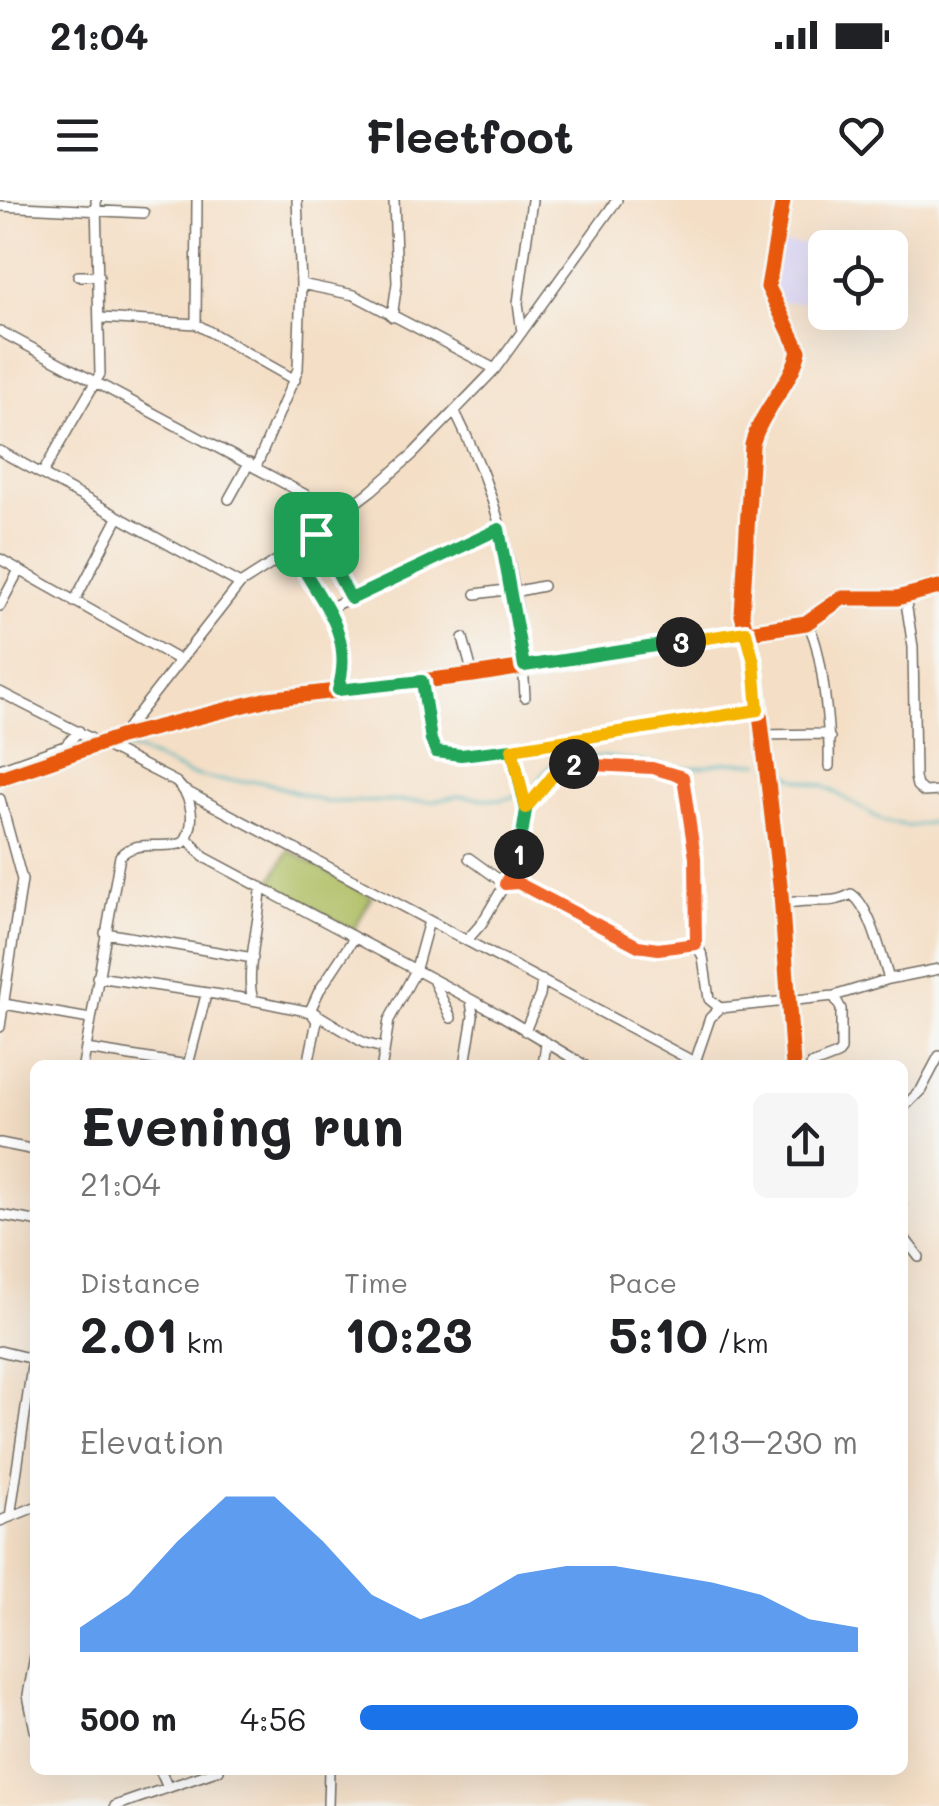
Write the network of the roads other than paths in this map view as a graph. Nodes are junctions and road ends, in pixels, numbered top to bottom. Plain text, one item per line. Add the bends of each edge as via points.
1 (196, 200) edge
2 (297, 200) edge
3 (394, 200) edge
4 (532, 200) edge
5 (782, 200) edge
6 (614, 201) edge
7 (96, 205) edge
8 (0, 206) edge
9 (144, 212) dead end
10 (78, 276) dead end
11 (99, 276) junction
12 (301, 284) junction
13 (392, 317) junction
14 (101, 318) junction
15 (196, 324) junction
16 (0, 330) edge
17 (522, 332) junction
18 (495, 369) junction
19 (295, 380) junction
20 (97, 381) junction
21 (455, 412) junction
22 (0, 451) edge
23 (252, 465) junction
24 (42, 474) junction
25 (228, 499) dead end
26 (118, 518) junction
27 (331, 522) junction
28 (499, 529) junction
29 (316, 534) junction
30 (293, 550) junction
31 (0, 560) edge
32 (19, 570) junction
33 (240, 584) junction
34 (543, 586) dead end
35 (939, 588) edge
36 (512, 590) junction
37 (476, 594) dead end
38 (905, 596) junction
39 (351, 599) junction
40 (74, 602) junction
41 (0, 606) edge
42 (329, 608) junction
43 (806, 623) junction
44 (746, 632) junction
45 (462, 638) dead end
46 (179, 660) junction
47 (524, 666) junction
48 (473, 675) junction
49 (422, 681) junction
50 (338, 690) junction
51 (0, 692) edge
52 (525, 697) dead end
53 (758, 710) junction
54 (79, 731) junction
55 (761, 735) junction
56 (120, 737) junction
57 (830, 738) junction
58 (102, 744) junction
59 (512, 749) junction
60 (829, 766) dead end
61 (0, 769) edge
62 (0, 778) edge
63 (184, 790) junction
64 (939, 790) edge
65 (0, 799) edge
66 (526, 808) junction
67 (188, 838) junction
68 (468, 858) dead end
69 (505, 884) junction
70 (262, 887) junction
71 (782, 905) junction
72 (429, 921) junction
73 (105, 933) junction
74 (354, 938) junction
75 (468, 939) junction
76 (694, 946) junction
77 (253, 958) junction
78 (4, 962) edge
79 (939, 969) edge
80 (414, 972) junction
81 (98, 977) junction
82 (889, 979) junction
83 (542, 980) junction
84 (434, 982) junction
85 (206, 995) junction
86 (834, 996) junction
87 (247, 999) junction
88 (788, 1000) junction
89 (471, 1001) junction
90 (4, 1004) junction
91 (720, 1008) junction
92 (312, 1012) junction
93 (90, 1018) junction
94 (451, 1018) dead end
95 (0, 1028) edge
96 (525, 1031) junction
97 (546, 1044) junction
98 (383, 1048) junction
99 (86, 1049) junction
100 (939, 1056) edge
101 (84, 1060) edge
102 (156, 1060) edge
103 (189, 1060) edge
104 (309, 1060) edge
105 (382, 1060) edge
106 (466, 1060) edge
107 (544, 1060) edge
108 (575, 1060) edge
109 (690, 1060) edge
110 (698, 1060) edge
111 (792, 1060) edge
112 (826, 1060) edge
113 (908, 1095) edge
114 (0, 1143) edge
115 (30, 1149) edge
116 (0, 1215) edge
117 (30, 1220) edge
118 (908, 1242) edge
119 (919, 1256) dead end
120 (0, 1352) edge
121 (30, 1366) edge
122 (30, 1381) edge
123 (4, 1506) edge
124 (30, 1509) edge
125 (5, 1519) edge
126 (162, 1775) edge
127 (205, 1775) edge
128 (329, 1775) edge
129 (168, 1788) junction
130 (122, 1805) edge
131 (328, 1806) edge

1 - 15 street
2 - 12 street
3 - 13 street
4 - 17 street via 518,303
5 - 44 street via 768,287 799,351 752,445
6 - 17 street
7 - 8 street
7 - 9 street
7 - 11 street
10 - 11 street
11 - 14 street
12 - 13 street via 354,295
12 - 19 street
13 - 18 street
14 - 15 street
14 - 20 street
15 - 19 street
16 - 20 street
17 - 18 street
18 - 21 street
19 - 23 street
20 - 23 street
20 - 24 street
21 - 27 street
21 - 28 street
22 - 24 street
23 - 25 street
23 - 27 street via 306,495
24 - 26 street
26 - 33 street
26 - 40 street
27 - 29 street
28 - 36 street
28 - 39 street
29 - 30 street
29 - 39 street
30 - 33 street
30 - 42 street
31 - 32 street
32 - 40 street
32 - 41 street
33 - 46 street
34 - 36 street
35 - 38 street
36 - 37 street
36 - 47 street
38 - 43 street via 842,598
38 - 64 street via 914,647 915,777 924,792
39 - 42 street
40 - 46 street
42 - 50 street via 344,659
43 - 44 street
43 - 57 street via 815,636
44 - 47 street
44 - 53 street
45 - 48 street
46 - 56 street
47 - 48 street
47 - 52 street
48 - 49 street
49 - 50 street
49 - 59 street via 436,752
50 - 56 street via 268,699
51 - 54 street
53 - 55 street
53 - 59 street
54 - 58 street
54 - 61 street via 62,747
55 - 57 street
55 - 71 street
56 - 58 street
57 - 60 street
58 - 62 street
58 - 63 street
59 - 66 street
63 - 67 street via 191,810
63 - 72 street
65 - 78 street via 22,880
66 - 69 street via 523,842
66 - 76 street via 557,771 572,764 652,768 683,777 695,858
67 - 70 street via 204,857
67 - 73 street via 120,854
68 - 69 street
69 - 75 street
69 - 76 street via 518,883 638,946
70 - 74 street
70 - 77 street
71 - 82 street via 855,895
71 - 88 street
72 - 75 street
72 - 80 street
73 - 77 street
73 - 81 street
74 - 80 street
74 - 92 street
75 - 83 street
76 - 91 street via 703,957 709,1000
77 - 87 street
78 - 90 street
79 - 82 street
80 - 84 street
80 - 98 street via 390,1017
81 - 85 street
81 - 93 street
82 - 86 street
83 - 96 street
83 - 109 street
84 - 89 street
84 - 94 street
85 - 87 street
85 - 103 street
86 - 88 street
86 - 112 street via 842,1041 837,1055
87 - 92 street
88 - 91 street
88 - 111 street
89 - 96 street
89 - 106 street
90 - 93 street
90 - 95 street
91 - 110 street via 710,1018
92 - 98 street
92 - 104 street via 317,1020
93 - 99 street
96 - 97 street
97 - 107 street
97 - 108 street
98 - 105 street
99 - 101 street
99 - 102 street
100 - 113 street
114 - 115 street
116 - 117 street
118 - 119 street
120 - 121 street
122 - 123 street
123 - 125 street
124 - 125 street
126 - 129 street
127 - 129 street
128 - 131 street
129 - 130 street

